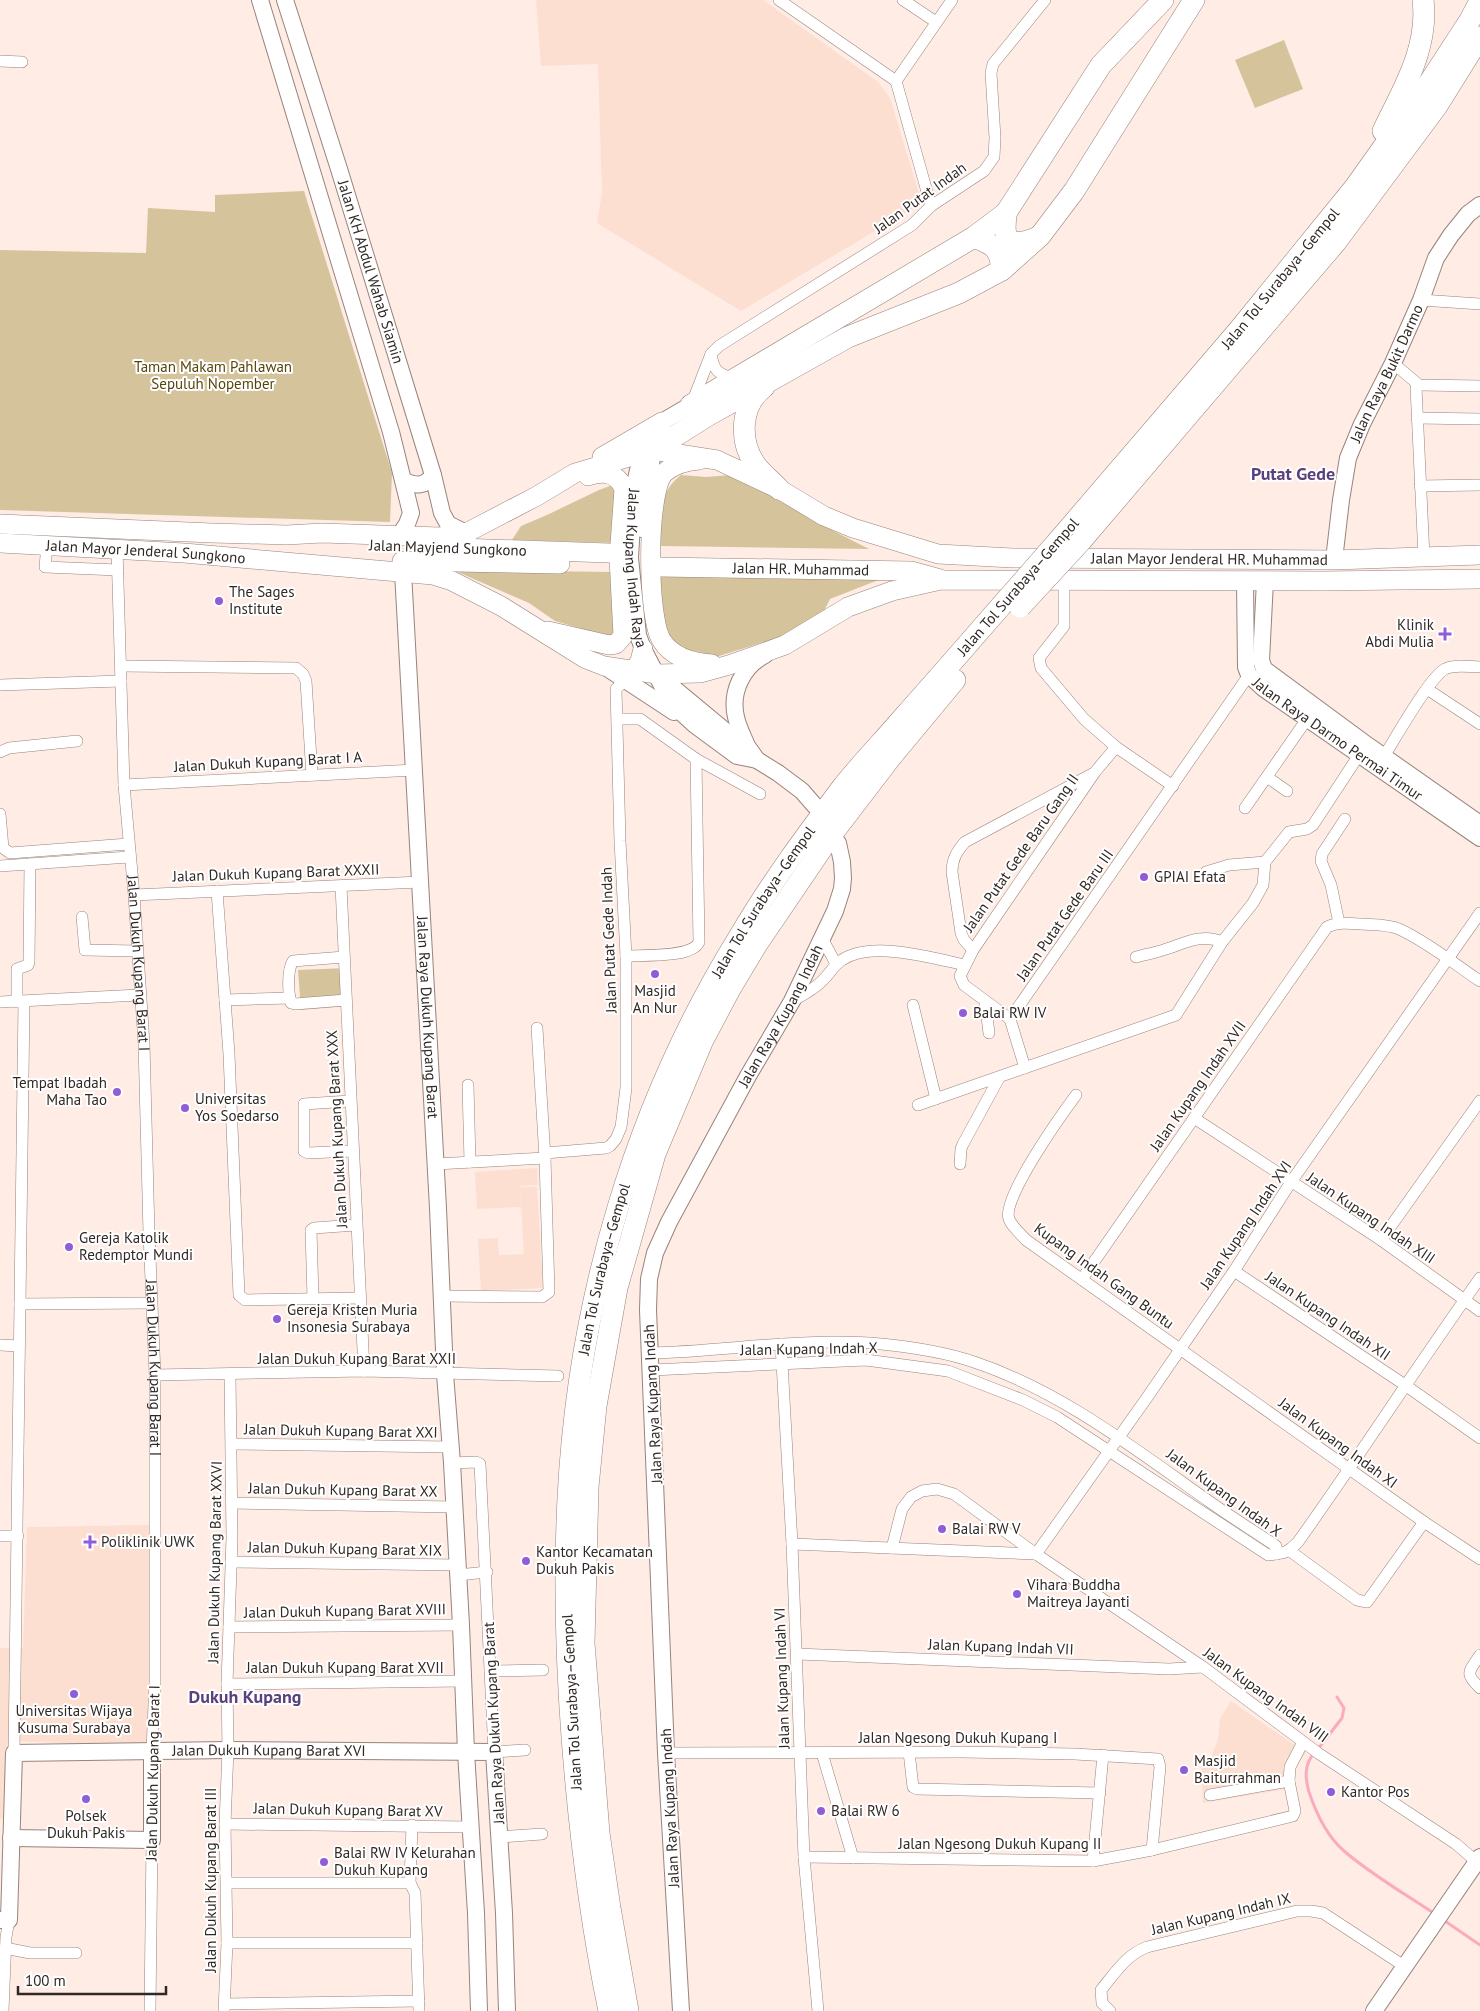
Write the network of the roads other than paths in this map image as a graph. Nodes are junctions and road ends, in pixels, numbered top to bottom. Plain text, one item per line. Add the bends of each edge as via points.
1 (260, 0) edge
2 (285, 0) edge
3 (779, 0) edge
4 (903, 0) edge
5 (952, 0) edge
6 (1045, 0) edge
7 (1163, 0) edge
8 (1194, 0) edge
9 (1423, 0) edge
10 (1480, 2) edge
11 (936, 22) junction
12 (1480, 37) edge
13 (0, 61) edge
14 (22, 62) dead end
15 (896, 81) junction
16 (1355, 187) junction
17 (1480, 205) edge
18 (931, 206) junction
19 (1006, 213) junction
20 (1040, 236) junction
21 (974, 237) junction
22 (361, 243) junction
23 (336, 250) junction
24 (1002, 270) junction
25 (1421, 300) junction
26 (1480, 304) edge
27 (711, 354) junction
28 (1393, 363) junction
29 (784, 372) junction
30 (734, 379) junction
31 (1419, 384) junction
32 (1480, 386) edge
33 (691, 405) junction
34 (1417, 418) junction
35 (1480, 419) edge
36 (662, 422) junction
37 (653, 450) junction
38 (610, 462) junction
39 (728, 464) junction
40 (576, 473) junction
41 (433, 475) junction
42 (404, 481) junction
43 (1480, 484) edge
44 (1420, 486) junction
45 (634, 488) junction
46 (549, 489) junction
47 (780, 489) junction
48 (0, 524) edge
49 (466, 533) junction
50 (287, 535) junction
51 (399, 536) junction
52 (0, 543) edge
53 (47, 545) junction
54 (117, 549) junction
55 (938, 554) junction
56 (1480, 555) edge
57 (1424, 557) junction
58 (1334, 560) junction
59 (291, 562) junction
60 (118, 570) junction
61 (403, 572) junction
62 (1480, 579) edge
63 (941, 580) junction
64 (1064, 581) junction
65 (1245, 581) junction
66 (1265, 581) junction
67 (1011, 606) junction
68 (540, 630) junction
69 (785, 645) junction
70 (643, 649) junction
71 (729, 665) junction
72 (121, 666) junction
73 (1480, 667) edge
74 (657, 674) junction
75 (1249, 675) junction
76 (629, 676) junction
77 (122, 681) junction
78 (0, 684) edge
79 (1427, 689) junction
80 (618, 719) junction
81 (1307, 719) junction
82 (1480, 724) edge
83 (695, 725) junction
84 (77, 741) dead end
85 (747, 746) junction
86 (1116, 747) junction
87 (0, 752) edge
88 (1359, 755) junction
89 (696, 759) junction
90 (757, 760) junction
91 (1381, 762) junction
92 (414, 770) junction
93 (1095, 772) junction
94 (312, 775) junction
95 (1267, 777) junction
96 (124, 785) junction
97 (1173, 786) junction
98 (1286, 791) dead end
99 (760, 794) dead end
100 (816, 806) dead end
101 (1245, 808) dead end
102 (0, 814) edge
103 (1346, 819) dead end
104 (1480, 824) edge
105 (1480, 838) edge
106 (838, 843) dead end
107 (128, 844) junction
108 (129, 857) junction
109 (1265, 862) junction
110 (30, 864) junction
111 (0, 866) edge
112 (1206, 872) dead end
113 (420, 882) junction
114 (341, 886) junction
115 (217, 891) junction
116 (134, 895) junction
117 (1480, 913) edge
118 (82, 917) dead end
119 (1343, 923) junction
120 (822, 938) junction
121 (1222, 942) junction
122 (973, 950) junction
123 (137, 951) junction
124 (626, 956) junction
125 (344, 957) junction
126 (1136, 957) dead end
127 (1448, 959) junction
128 (836, 964) junction
129 (965, 966) junction
130 (1480, 981) edge
131 (140, 995) junction
132 (290, 998) junction
133 (225, 1000) junction
134 (346, 1000) junction
135 (792, 1001) junction
136 (985, 1001) junction
137 (0, 1002) edge
138 (21, 1002) junction
139 (913, 1004) dead end
140 (1010, 1019) junction
141 (537, 1028) dead end
142 (990, 1033) dead end
143 (1025, 1068) junction
144 (999, 1078) junction
145 (468, 1085) dead end
146 (1076, 1095) dead end
147 (936, 1099) junction
148 (350, 1101) junction
149 (1480, 1101) edge
150 (918, 1105) dead end
151 (1194, 1118) junction
152 (353, 1151) junction
153 (545, 1155) junction
154 (470, 1162) junction
155 (436, 1164) junction
156 (960, 1164) dead end
157 (1292, 1182) junction
158 (356, 1225) junction
159 (1381, 1240) junction
160 (1234, 1271) junction
161 (1480, 1278) edge
162 (1082, 1280) junction
163 (441, 1296) junction
164 (313, 1298) junction
165 (360, 1298) junction
166 (1464, 1300) junction
167 (151, 1303) junction
168 (20, 1304) junction
169 (1480, 1311) edge
170 (781, 1344) junction
171 (0, 1345) edge
172 (19, 1346) junction
173 (1180, 1349) junction
174 (651, 1353) junction
175 (961, 1359) junction
176 (783, 1363) junction
177 (652, 1370) junction
178 (364, 1371) junction
179 (955, 1373) junction
180 (155, 1374) junction
181 (230, 1374) junction
182 (445, 1374) junction
183 (558, 1376) dead end
184 (1405, 1385) junction
185 (1118, 1436) junction
186 (1480, 1438) edge
187 (232, 1444) junction
188 (1109, 1450) junction
189 (452, 1455) junction
190 (1350, 1469) junction
191 (1169, 1473) junction
192 (1160, 1483) junction
193 (232, 1503) junction
194 (1210, 1503) junction
195 (454, 1507) junction
196 (1204, 1513) junction
197 (1424, 1522) junction
198 (0, 1536) edge
199 (18, 1536) junction
200 (792, 1544) junction
201 (892, 1548) junction
202 (1290, 1551) junction
203 (1036, 1554) junction
204 (1277, 1554) junction
205 (1480, 1559) edge
206 (231, 1562) junction
207 (458, 1570) junction
208 (487, 1572) junction
209 (461, 1625) junction
210 (229, 1627) junction
211 (797, 1654) junction
212 (1480, 1655) edge
213 (1203, 1667) junction
214 (543, 1670) dead end
215 (491, 1671) junction
216 (463, 1682) junction
217 (227, 1684) junction
218 (1480, 1688) edge
219 (1303, 1742) junction
220 (228, 1750) junction
221 (525, 1750) dead end
222 (152, 1751) junction
223 (466, 1752) junction
224 (494, 1752) junction
225 (800, 1752) junction
226 (909, 1752) junction
227 (14, 1753) junction
228 (666, 1753) junction
229 (822, 1753) junction
230 (1103, 1755) junction
231 (1289, 1781) junction
232 (1100, 1793) junction
233 (1210, 1795) dead end
234 (225, 1824) junction
235 (412, 1825) junction
236 (470, 1827) junction
237 (542, 1834) dead end
238 (499, 1837) junction
239 (11, 1838) junction
240 (152, 1840) junction
241 (1152, 1850) junction
242 (804, 1856) junction
243 (854, 1858) junction
244 (1478, 1860) edge
245 (1093, 1861) junction
246 (226, 1883) junction
247 (413, 1888) junction
248 (476, 1913) junction
249 (504, 1913) junction
250 (4, 1920) edge
251 (227, 1943) junction
252 (417, 1943) junction
253 (6, 1948) junction
254 (76, 1953) dead end
255 (1404, 1966) junction
256 (419, 2006) edge
257 (225, 2008) edge
258 (3, 2011) edge
259 (150, 2011) edge
260 (479, 2011) edge
261 (507, 2011) edge
262 (609, 2011) edge
263 (628, 2011) edge
264 (681, 2011) edge
265 (818, 2011) edge
266 (1110, 2011) edge
267 (1374, 2011) edge

1 - 23 street, Jalan KH Abdul Wahab Siamin
2 - 22 street, Jalan KH Abdul Wahab Siamin
3 - 15 street
4 - 11 street
5 - 11 street
6 - 18 street, Jalan Putat Indah via 993,64 994,157 984,170
7 - 19 highway via 1101,65
8 - 20 highway via 1074,192
9 - 16 highway via 1424,28 1419,53
10 - 16 highway, Jalan Tol Surabaya–Gempol via 1429,83
11 - 15 street
12 - 67 highway, Jalan Tol Surabaya–Gempol, bridge via 1437,106 1336,242 1081,541
13 - 14 street
15 - 18 street
16 - 67 highway, Jalan Tol Surabaya–Gempol, bridge via 1238,331 1058,541
17 - 25 street, Jalan Raya Bukit Darmo via 1462,221 1436,258
18 - 27 street, Jalan Putat Indah via 912,225
19 - 20 highway via 1005,233 1014,242 1027,242
19 - 21 highway
20 - 24 highway
21 - 24 highway via 998,250
21 - 30 highway
22 - 23 street
22 - 41 street, Jalan KH Abdul Wahab Siamin
23 - 42 street, Jalan KH Abdul Wahab Siamin
24 - 29 highway via 959,293 848,337
25 - 26 street
25 - 28 street, Jalan Raya Bukit Darmo
27 - 30 street via 719,374
27 - 33 street
28 - 31 street
28 - 58 street, Jalan Raya Bukit Darmo via 1348,458
29 - 37 highway
29 - 47 highway via 760,390 745,415 744,428 747,450 756,465
30 - 33 highway
31 - 32 street
31 - 34 street via 1416,387
33 - 36 street
34 - 35 street
34 - 44 street
36 - 37 street
36 - 40 main road
37 - 38 main road
37 - 39 main road
37 - 45 street, Jalan Kupang Indah Raya via 638,470
37 - 74 street, Jalan Kupang Indah Raya via 640,559 644,608
38 - 40 main road
38 - 45 street
39 - 47 main road
39 - 71 main road via 691,460 664,473 657,486 653,507 651,559 653,614 662,642 676,654 694,662
40 - 46 main road
41 - 42 street via 421,485
41 - 49 street, Jalan KH Abdul Wahab Siamin via 442,513 448,524
42 - 51 street, Jalan KH Abdul Wahab Siamin via 411,513
43 - 44 street
44 - 57 street
45 - 70 street, Jalan Kupang Indah Raya via 631,566 638,635
46 - 49 main road
46 - 68 main road via 600,472 612,474 621,482 624,489 619,558 623,627 621,639 609,645
47 - 55 main road via 824,516 853,528
48 - 50 main road, Jalan Mayor Jenderal Sungkono
49 - 51 main road via 440,537
50 - 51 main road
50 - 59 main road, Jalan Mayjend Sungkono via 322,543 609,559 340,559
52 - 53 main road, Jalan Mayor Jenderal Sungkono
53 - 54 main road, Jalan Mayor Jenderal Sungkono
53 - 60 street via 45,567
54 - 59 main road, Jalan Mayor Jenderal Sungkono
54 - 60 street, Jalan Dukuh Kupang Barat I
55 - 58 main road, Jalan Mayor Jenderal HR. Muhammad via 1012,558
55 - 63 main road, Jalan HR. Muhammad via 910,558 660,561 912,571
56 - 57 main road, Jalan Mayor Jenderal HR. Muhammad
57 - 58 main road, Jalan Mayor Jenderal HR. Muhammad
59 - 61 main road
60 - 72 street, Jalan Dukuh Kupang Barat I
61 - 68 main road via 452,581
61 - 92 street, Jalan Raya Dukuh Kupang Barat
62 - 66 main road, Jalan Mayor Jenderal HR. Muhammad
63 - 64 main road, Jalan Mayor Jenderal HR. Muhammad
63 - 69 main road via 892,591 848,607
64 - 65 main road, Jalan Mayor Jenderal HR. Muhammad
64 - 86 street via 1064,626 1039,658 1040,666 1084,719
65 - 66 main road, Jalan Mayor Jenderal HR. Muhammad
65 - 75 street, Jalan Raya Darmo Permai Timur via 1246,667
66 - 91 street, Jalan Raya Darmo Permai Timur via 1262,667
67 - 262 highway, Jalan Tol Surabaya–Gempol via 847,782 739,936 674,1056 629,1169 613,1221 594,1305 576,1414 568,1499 566,1587 566,1657 583,1864
67 - 263 highway, Jalan Tol Surabaya–Gempol via 829,838 757,944 703,1040 655,1154 637,1214 617,1288 596,1406 588,1487 584,1643 599,1833
68 - 76 main road via 586,659
69 - 71 main road
69 - 85 street via 754,662 737,687 736,719
70 - 74 street, Jalan Kupang Indah Raya
70 - 76 main road via 640,661
71 - 74 main road via 700,673
72 - 77 street, Jalan Dukuh Kupang Barat I
72 - 94 street via 296,668 306,681
73 - 79 street via 1446,668
74 - 76 main road
74 - 83 street, Jalan Kupang Indah Raya via 671,703
74 - 85 street, Jalan Kupang Indah Raya
75 - 81 street, Jalan Raya Darmo Permai Timur
75 - 97 street, Jalan Putat Gede Baru III
76 - 80 street, Jalan Putat Gede Indah via 616,689
76 - 83 street
77 - 78 street
77 - 96 street, Jalan Dukuh Kupang Barat I
79 - 82 street
79 - 91 street
80 - 89 street via 640,719
80 - 124 street, Jalan Putat Gede Indah
81 - 88 street, Jalan Raya Darmo Permai Timur
81 - 95 street
83 - 90 street, Jalan Kupang Indah Raya via 737,756
84 - 87 street via 9,748
85 - 90 street, Jalan Kupang Indah Raya
86 - 93 street, Jalan Putat Gede Baru Gang II
86 - 97 street
88 - 91 street, Jalan Raya Darmo Permai Timur
88 - 109 street via 1313,825 1289,832
89 - 99 street
89 - 124 street via 699,942 692,949 676,953
90 - 100 street, Jalan Kupang Indah Raya via 802,791
91 - 104 street, Jalan Raya Darmo Permai Timur
91 - 105 street, Jalan Raya Darmo Permai Timur
92 - 94 street, Jalan Dukuh Kupang Barat I A
92 - 113 street, Jalan Raya Dukuh Kupang Barat
93 - 122 street, Jalan Putat Gede Baru Gang II
93 - 122 street via 965,842 957,851 952,872 961,932
94 - 96 street, Jalan Dukuh Kupang Barat I A
95 - 98 street
95 - 101 street
96 - 107 street, Jalan Dukuh Kupang Barat I
97 - 140 street, Jalan Putat Gede Baru III
102 - 107 street via 3,848 10,852
103 - 119 street via 1322,854 1321,861
106 - 120 street, Jalan Raya Kupang Indah via 842,889
107 - 108 street, Jalan Dukuh Kupang Barat I
108 - 110 street
108 - 116 street, Jalan Dukuh Kupang Barat I
109 - 112 street via 1229,865
109 - 121 street via 1260,892
110 - 111 street
110 - 138 street via 29,962 17,968
113 - 114 street, Jalan Dukuh Kupang Barat XXXII
113 - 155 street, Jalan Raya Dukuh Kupang Barat
114 - 115 street, Jalan Dukuh Kupang Barat XXXII
114 - 125 street, Jalan Dukuh Kupang Barat XXX
115 - 116 street, Jalan Dukuh Kupang Barat XXXII
115 - 133 street
116 - 123 street, Jalan Dukuh Kupang Barat I
117 - 127 street, Jalan Kupang Indah XVI
118 - 123 street via 84,950
119 - 127 street via 1398,929
119 - 151 street, Jalan Kupang Indah XVII via 1327,927 1321,934
120 - 128 street
120 - 135 street, Jalan Raya Kupang Indah
121 - 126 street via 1212,938 1196,939
121 - 143 street via 1176,1016
122 - 129 street, Jalan Putat Gede Baru Gang II
123 - 131 street, Jalan Dukuh Kupang Barat I
124 - 153 street, Jalan Putat Gede Indah via 626,1088 621,1127 616,1139 606,1148
125 - 132 street via 293,961
125 - 134 street, Jalan Dukuh Kupang Barat XXX
127 - 130 street
127 - 157 street, Jalan Kupang Indah XVI
128 - 129 street via 854,954 879,952
128 - 135 street via 815,987
129 - 136 street via 960,976 962,983
131 - 138 street
131 - 167 street, Jalan Dukuh Kupang Barat I
132 - 133 street
132 - 134 street via 295,1004
133 - 164 street via 239,1295 245,1300
134 - 148 street, Jalan Dukuh Kupang Barat XXX
135 - 174 street, Jalan Raya Kupang Indah via 748,1076 655,1253 648,1310
136 - 140 street
136 - 142 street
137 - 138 street
138 - 168 street
139 - 147 street
140 - 143 street
141 - 153 street
143 - 144 street
144 - 147 street
144 - 156 street via 963,1144
145 - 154 street
146 - 162 street, Kupang Indah Gang Buntu via 1021,1178 1009,1210 1010,1221 1029,1242
147 - 150 street
148 - 152 street, Jalan Dukuh Kupang Barat XXX
148 - 152 street via 304,1104 304,1151
149 - 159 street
151 - 157 street, Jalan Kupang Indah XIII
151 - 162 street, Jalan Kupang Indah XVII
152 - 158 street, Jalan Dukuh Kupang Barat XXX
153 - 154 street
153 - 163 street via 549,1292 542,1297
154 - 155 street
155 - 163 street, Jalan Raya Dukuh Kupang Barat
157 - 159 street, Jalan Kupang Indah XIII
157 - 160 street, Jalan Kupang Indah XVI
158 - 164 street via 311,1230
158 - 165 street, Jalan Dukuh Kupang Barat XXX
159 - 166 street, Jalan Kupang Indah XIII
160 - 173 street, Jalan Kupang Indah XVI
160 - 184 street, Jalan Kupang Indah XII
161 - 166 street
162 - 173 street, Kupang Indah Gang Buntu
163 - 182 street, Jalan Raya Dukuh Kupang Barat
164 - 165 street
165 - 178 street, Jalan Dukuh Kupang Barat XXX
166 - 169 street, Jalan Kupang Indah XIII
166 - 184 street
167 - 168 street
167 - 180 street, Jalan Dukuh Kupang Barat I
168 - 172 street
170 - 174 street, Jalan Kupang Indah X
170 - 175 street, Jalan Kupang Indah X via 882,1344
170 - 176 street, Jalan Kupang Indah VI
171 - 172 street
172 - 199 street
173 - 185 street, Jalan Kupang Indah XVI
173 - 190 street, Jalan Kupang Indah XI
174 - 177 street, Jalan Raya Kupang Indah
175 - 179 street
175 - 185 street, Jalan Kupang Indah X via 1011,1376
176 - 177 street, Jalan Kupang Indah X
176 - 179 street, Jalan Kupang Indah X via 866,1360
176 - 200 street, Jalan Kupang Indah VI
177 - 228 street, Jalan Raya Kupang Indah
178 - 181 street, Jalan Dukuh Kupang Barat XXII
178 - 182 street, Jalan Dukuh Kupang Barat XXII
179 - 188 street, Jalan Kupang Indah X via 1057,1416
180 - 181 street, Jalan Dukuh Kupang Barat XXII
180 - 222 street, Jalan Dukuh Kupang Barat I
181 - 187 street, Jalan Dukuh Kupang Barat XXVI
182 - 183 street, Jalan Dukuh Kupang Barat XXII
182 - 189 street, Jalan Raya Dukuh Kupang Barat
184 - 186 street, Jalan Kupang Indah XII
184 - 190 street
185 - 188 street, Jalan Kupang Indah XVI
185 - 191 street, Jalan Kupang Indah X
187 - 189 street, Jalan Dukuh Kupang Barat XXI
187 - 193 street, Jalan Dukuh Kupang Barat XXVI
188 - 192 street, Jalan Kupang Indah X
188 - 203 street, Jalan Kupang Indah XVI
189 - 195 street, Jalan Raya Dukuh Kupang Barat
189 - 208 street, Jalan Raya Dukuh Kupang Barat via 480,1464
190 - 197 street, Jalan Kupang Indah XI
190 - 202 street
191 - 192 street
191 - 194 street, Jalan Kupang Indah X
192 - 196 street, Jalan Kupang Indah X
193 - 195 street, Jalan Dukuh Kupang Barat XX
193 - 206 street, Jalan Dukuh Kupang Barat XXVI
194 - 196 street
194 - 204 street, Jalan Kupang Indah X via 1276,1546
195 - 207 street, Jalan Raya Dukuh Kupang Barat
196 - 204 street, Jalan Kupang Indah X via 1268,1555
197 - 202 street via 1367,1602 1357,1600
197 - 205 street, Jalan Kupang Indah XI
198 - 199 street
199 - 227 street
200 - 201 street
200 - 211 street, Jalan Kupang Indah VI
201 - 203 street
201 - 203 street, Jalan Kupang Indah VIII via 902,1509 911,1497 937,1489 954,1494
202 - 204 street
203 - 213 street, Jalan Kupang Indah VIII
206 - 207 street, Jalan Dukuh Kupang Barat XIX
206 - 210 street, Jalan Dukuh Kupang Barat XXVI
207 - 208 street, Jalan Dukuh Kupang Barat XIX
207 - 209 street, Jalan Raya Dukuh Kupang Barat
208 - 215 street, Jalan Raya Dukuh Kupang Barat
209 - 210 street, Jalan Dukuh Kupang Barat XVIII
209 - 216 street, Jalan Raya Dukuh Kupang Barat
210 - 217 street, Jalan Dukuh Kupang Barat XXVI
211 - 213 street, Jalan Kupang Indah VII via 1169,1669
211 - 225 street, Jalan Kupang Indah VI
212 - 218 street via 1470,1674 1470,1679
213 - 219 street, Jalan Kupang Indah VIII
214 - 215 street
215 - 224 street, Jalan Raya Dukuh Kupang Barat
216 - 217 street, Jalan Dukuh Kupang Barat XVII
216 - 223 street, Jalan Raya Dukuh Kupang Barat
217 - 220 street, Jalan Dukuh Kupang Barat XXVI
219 - 231 street, Jalan Ngesong Dukuh Kupang II via 1293,1758
219 - 244 street, Jalan Kupang Indah VIII
220 - 222 street, Jalan Dukuh Kupang Barat XVI
220 - 223 street, Jalan Dukuh Kupang Barat XVI
220 - 234 street, Jalan Dukuh Kupang Barat III
221 - 224 street
222 - 227 street, Jalan Dukuh Kupang Barat XVI
222 - 240 street, Jalan Dukuh Kupang Barat I
223 - 224 street, Jalan Dukuh Kupang Barat XVI
223 - 236 street, Jalan Raya Dukuh Kupang Barat
224 - 238 street, Jalan Raya Dukuh Kupang Barat
225 - 228 street, Jalan Ngesong Dukuh Kupang I
225 - 229 street, Jalan Ngesong Dukuh Kupang I
225 - 242 street, Jalan Kupang Indah VI
226 - 229 street, Jalan Ngesong Dukuh Kupang I
226 - 230 street, Jalan Ngesong Dukuh Kupang I
226 - 232 street via 913,1787 917,1789
227 - 239 street
228 - 264 street, Jalan Raya Kupang Indah
229 - 243 street
230 - 232 street
230 - 241 street, Jalan Ngesong Dukuh Kupang I via 1158,1759 1160,1762
231 - 233 street
231 - 241 street, Jalan Ngesong Dukuh Kupang II via 1295,1811 1293,1816
232 - 245 street
234 - 235 street, Jalan Dukuh Kupang Barat XV
234 - 246 street, Jalan Dukuh Kupang Barat III
235 - 236 street, Jalan Dukuh Kupang Barat XV
235 - 247 street
236 - 248 street, Jalan Raya Dukuh Kupang Barat
237 - 238 street
238 - 249 street, Jalan Raya Dukuh Kupang Barat
239 - 240 street
239 - 250 street
240 - 259 street, Jalan Dukuh Kupang Barat I
241 - 245 street, Jalan Ngesong Dukuh Kupang II
242 - 243 street, Jalan Ngesong Dukuh Kupang II
242 - 265 street, Jalan Kupang Indah VI
243 - 245 street, Jalan Ngesong Dukuh Kupang II
244 - 255 street
246 - 247 street
246 - 251 street, Jalan Dukuh Kupang Barat III
247 - 252 street
248 - 249 street
248 - 260 street, Jalan Raya Dukuh Kupang Barat
249 - 261 street, Jalan Raya Dukuh Kupang Barat
250 - 253 street
251 - 252 street
251 - 257 street, Jalan Dukuh Kupang Barat III
252 - 256 street
253 - 254 street via 30,1953
253 - 258 street
255 - 266 street, Jalan Kupang Indah IX via 1323,1913 1297,1911 1136,1951 1127,1957 1101,1990 1102,2003
255 - 267 street
256 - 257 street

